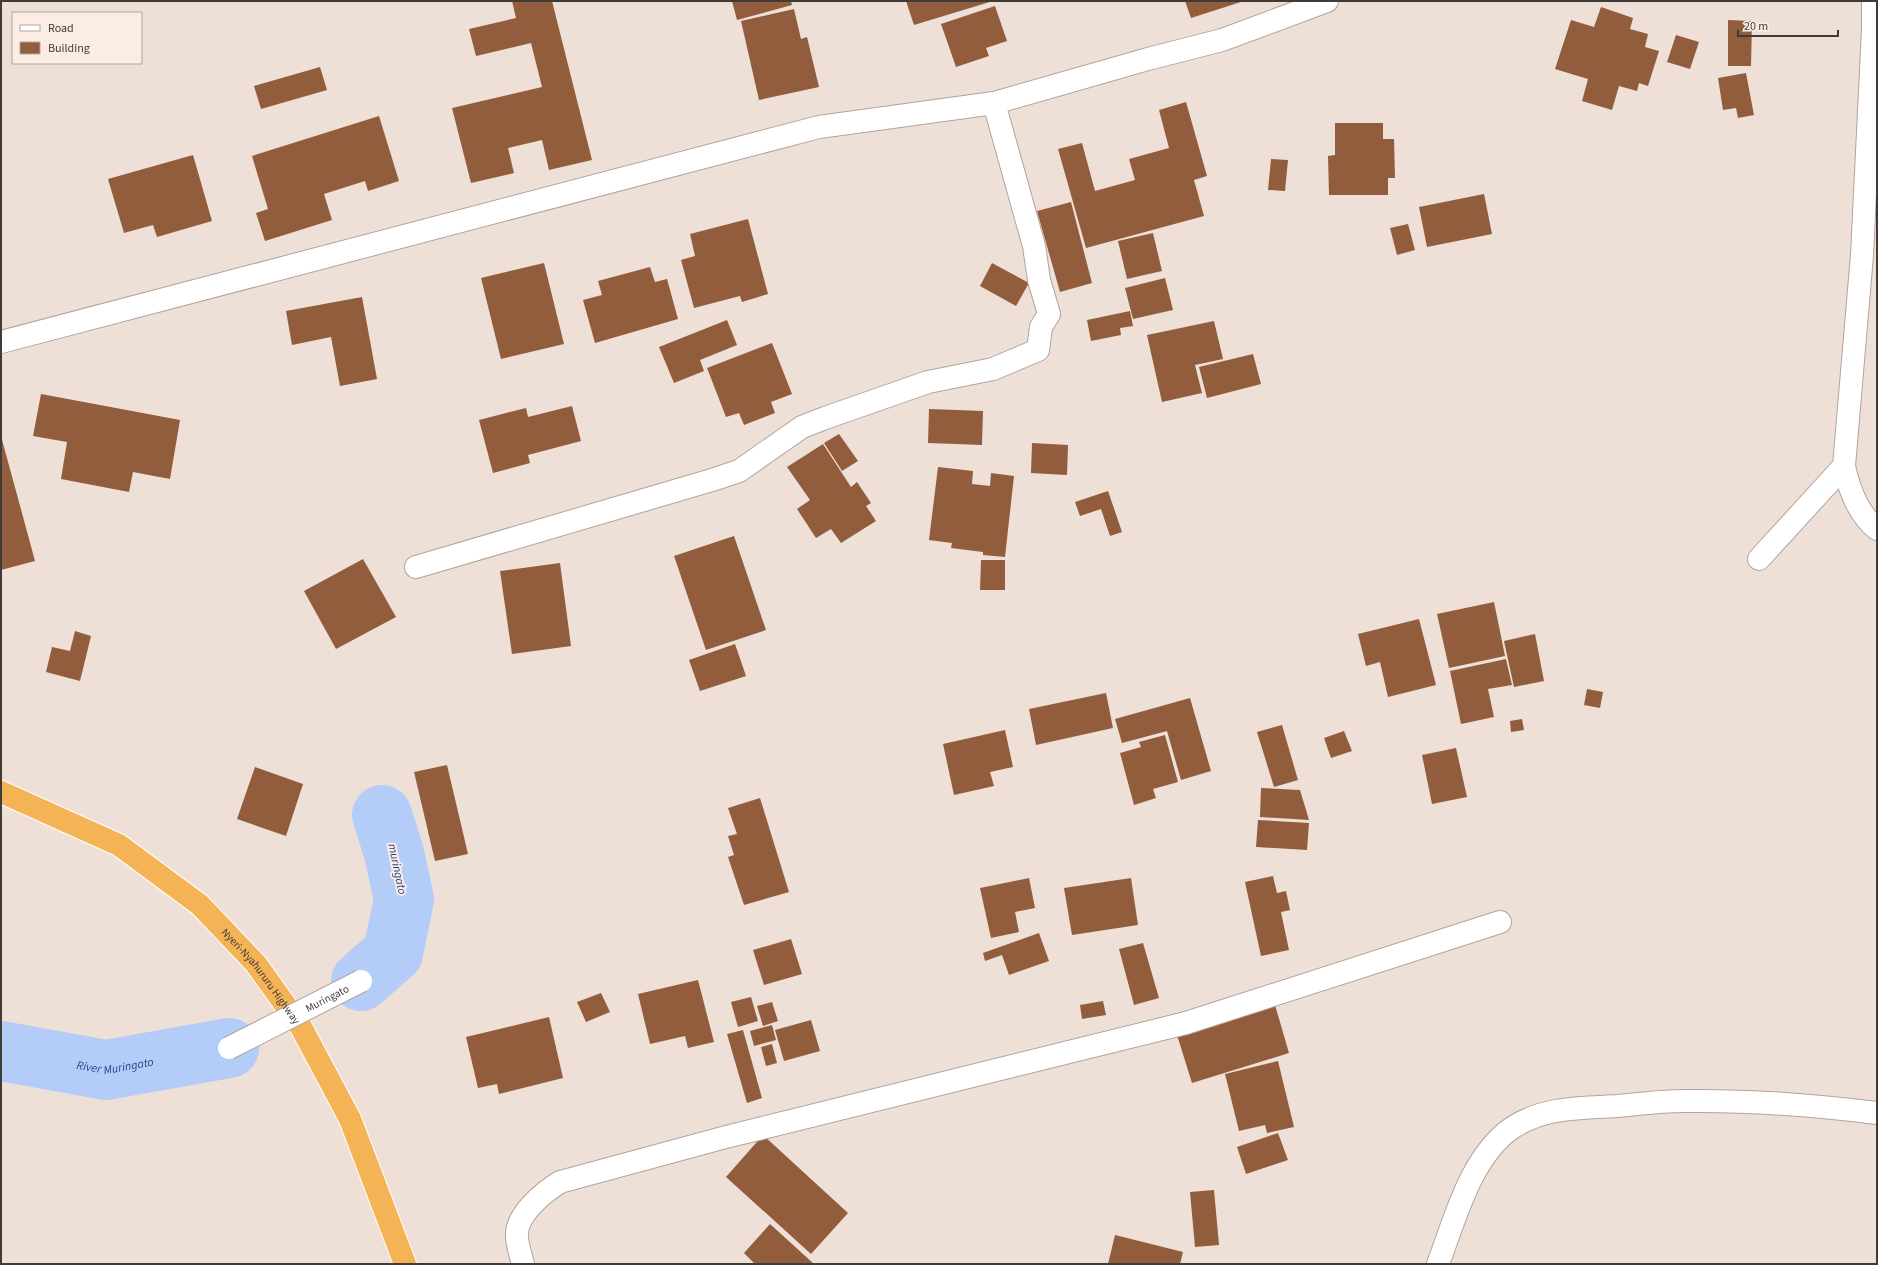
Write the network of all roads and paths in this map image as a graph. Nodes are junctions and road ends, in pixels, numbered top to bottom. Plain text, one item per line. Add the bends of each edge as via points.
1 (1327, 1) edge
2 (1873, 1) edge
3 (994, 103) junction
4 (1, 342) edge
5 (1844, 466) junction
6 (1877, 529) edge
7 (1759, 558) dead end
8 (416, 567) dead end
9 (1, 792) edge
10 (1500, 922) dead end
11 (361, 981) dead end
12 (229, 1048) dead end
13 (1877, 1113) edge
14 (405, 1264) edge
15 (523, 1264) edge
16 (1438, 1264) edge

1 - 3 street via 1222,40
2 - 5 street via 1862,255
3 - 4 street via 819,127
3 - 8 street via 1034,246 1039,280 1049,314 1041,328 1038,350 993,369 928,382 802,427 739,471
5 - 6 street via 1849,489 1857,505
5 - 7 street
9 - 14 highway, Nyeri-Nyahururu Highway via 119,845 200,905 256,964 300,1027 350,1119
10 - 15 street via 1186,1023 726,1137 560,1182 532,1204 523,1217 517,1233
11 - 12 street, Muringato, bridge
13 - 16 street via 1811,1105 1684,1101 1556,1110 1533,1117 1512,1128 1499,1140 1468,1182

